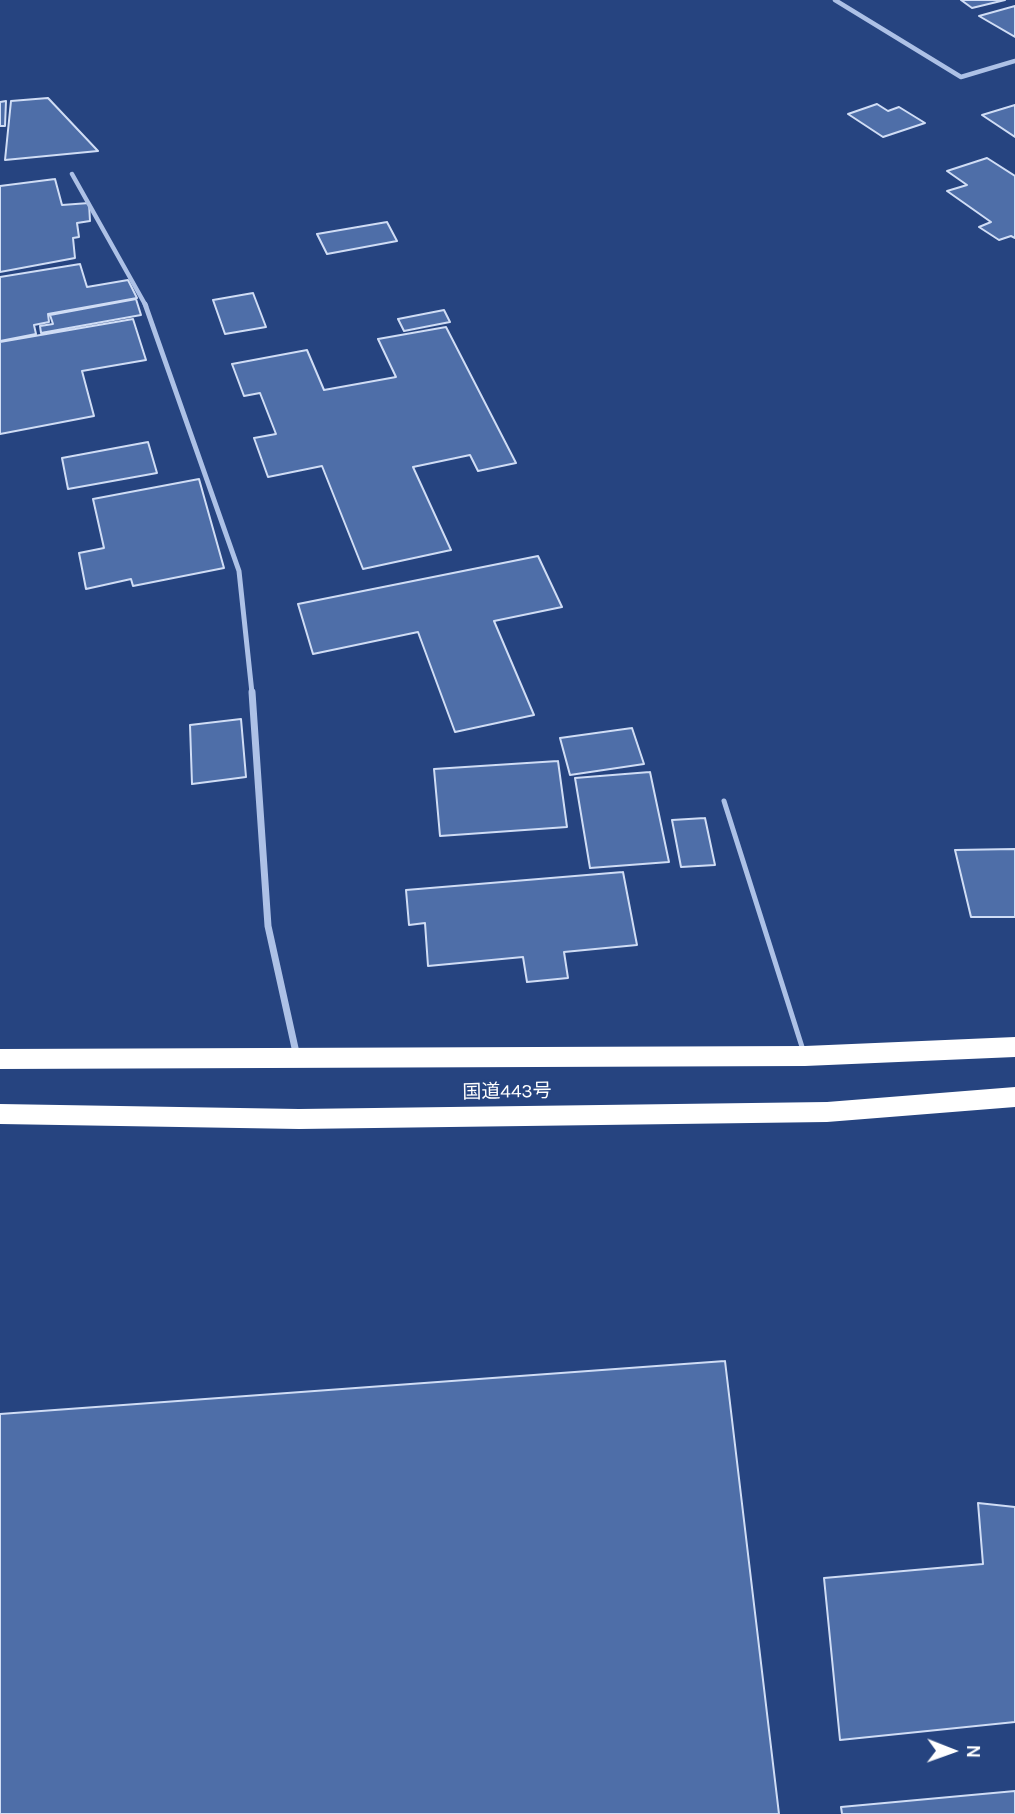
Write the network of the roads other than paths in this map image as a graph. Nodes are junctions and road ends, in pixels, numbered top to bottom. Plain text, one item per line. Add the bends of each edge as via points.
1 (835, 0) edge
2 (1015, 61) edge
3 (72, 174) dead end
4 (724, 801) dead end
5 (1015, 1047) edge
6 (805, 1056) junction
7 (298, 1057) junction
8 (0, 1059) edge
9 (1015, 1097) edge
10 (0, 1114) edge

1 - 2 street via 961,77
3 - 7 street via 153,319 239,571 268,926
4 - 6 lane
5 - 6 highway, 国道443号
6 - 7 highway, 国道443号
7 - 8 highway, 国道443号
9 - 10 highway, 国道443号 via 827,1112 299,1119

